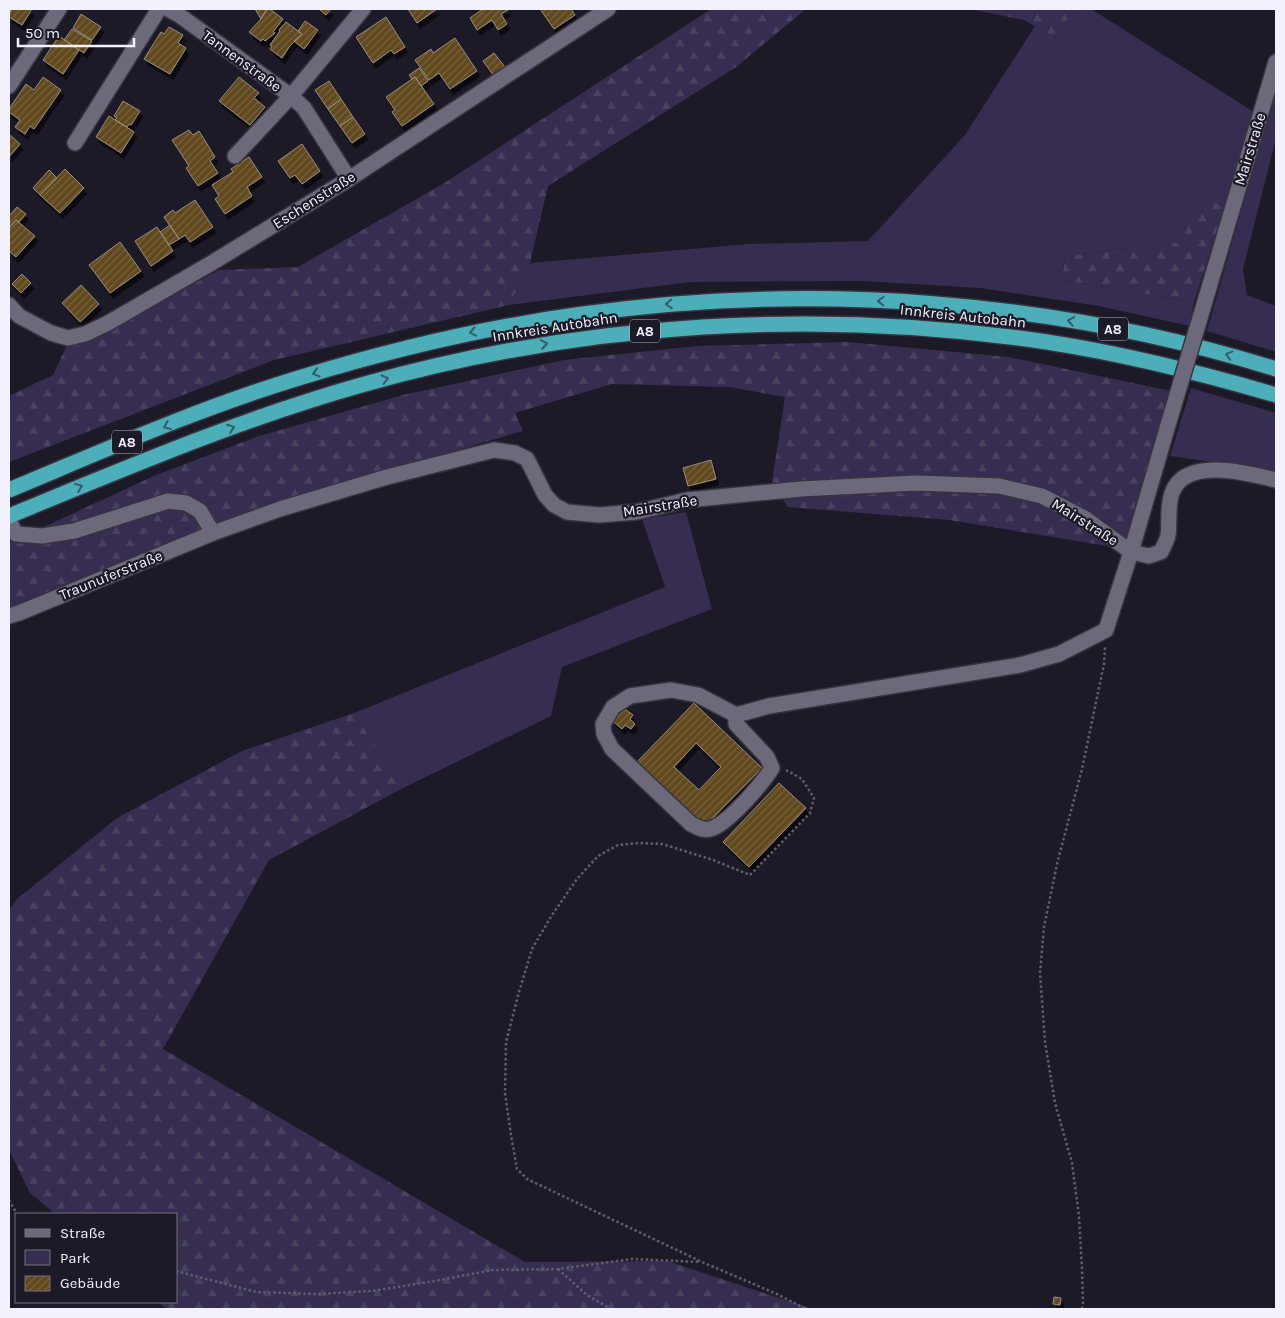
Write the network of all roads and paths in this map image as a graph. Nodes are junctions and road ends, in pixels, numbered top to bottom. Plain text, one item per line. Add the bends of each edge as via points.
1 (59, 9) edge
2 (159, 9) edge
3 (168, 9) edge
4 (363, 9) edge
5 (608, 9) edge
6 (1276, 62) edge
7 (9, 86) edge
8 (291, 96) junction
9 (75, 143) dead end
10 (235, 156) dead end
11 (349, 179) junction
12 (9, 305) edge
13 (1276, 369) edge
14 (1276, 395) edge
15 (1276, 480) edge
16 (9, 490) edge
17 (9, 516) edge
18 (9, 521) edge
19 (214, 533) junction
20 (1131, 552) junction
21 (9, 616) edge
22 (1106, 630) junction
23 (736, 715) junction
24 (772, 768) junction
25 (9, 1200) edge
26 (16, 1213) edge
27 (702, 1262) junction
28 (558, 1268) junction
29 (178, 1272) edge
30 (611, 1309) edge
31 (806, 1309) edge
32 (1082, 1309) edge

1 - 7 street
2 - 9 street
3 - 8 street, Tannenstraße
4 - 8 street, Tannenstraße
5 - 11 street, Eschenstraße
6 - 20 street, Mairstraße, bridge
8 - 10 street, Tannenstraße
8 - 11 street, Tannenstraße via 304,108
11 - 12 street, Eschenstraße via 210,264 85,334 68,338 51,333 19,316
13 -> 16 highway, Innkreis Autobahn / A8 via 1184,343 1130,332 947,305 819,299 657,305 504,326 383,353 245,395
17 -> 14 highway, Innkreis Autobahn / A8 via 241,424 365,384 496,353 639,332 722,326 847,324 973,333 1165,365
15 - 20 street, Mairstraße via 1239,470 1207,470 1190,474 1178,481 1172,493 1168,509 1168,536 1161,552 1149,556
18 - 19 street via 16,534 42,536 74,531 168,501 186,503 200,511
19 - 20 street, Mairstraße via 316,498 494,450 528,459 545,494 554,505 567,512 599,515 636,512 687,500 801,489 916,483 999,486 1042,496 1086,519
19 - 21 street, Traunuferstraße
20 - 22 street, Mairstraße
22 - 23 street via 1059,654 1020,665 769,706
22 - 32 path via 1104,664 1044,927 1040,972 1045,1042 1055,1103 1072,1163 1079,1216
23 - 24 street via 736,724 767,757
23 - 24 street via 698,695 671,690 638,694 613,707 603,724 604,734 612,749 691,824 702,830 724,822
24 - 27 path via 788,770 802,779 814,798 810,813 750,875 662,844 618,845 598,856 577,879 532,949 506,1042 505,1092 516,1169 527,1179
25 - 26 path
27 - 28 path via 632,1259
27 - 31 path
28 - 29 path via 493,1270 372,1291 317,1294 256,1292
28 - 30 path via 587,1295

